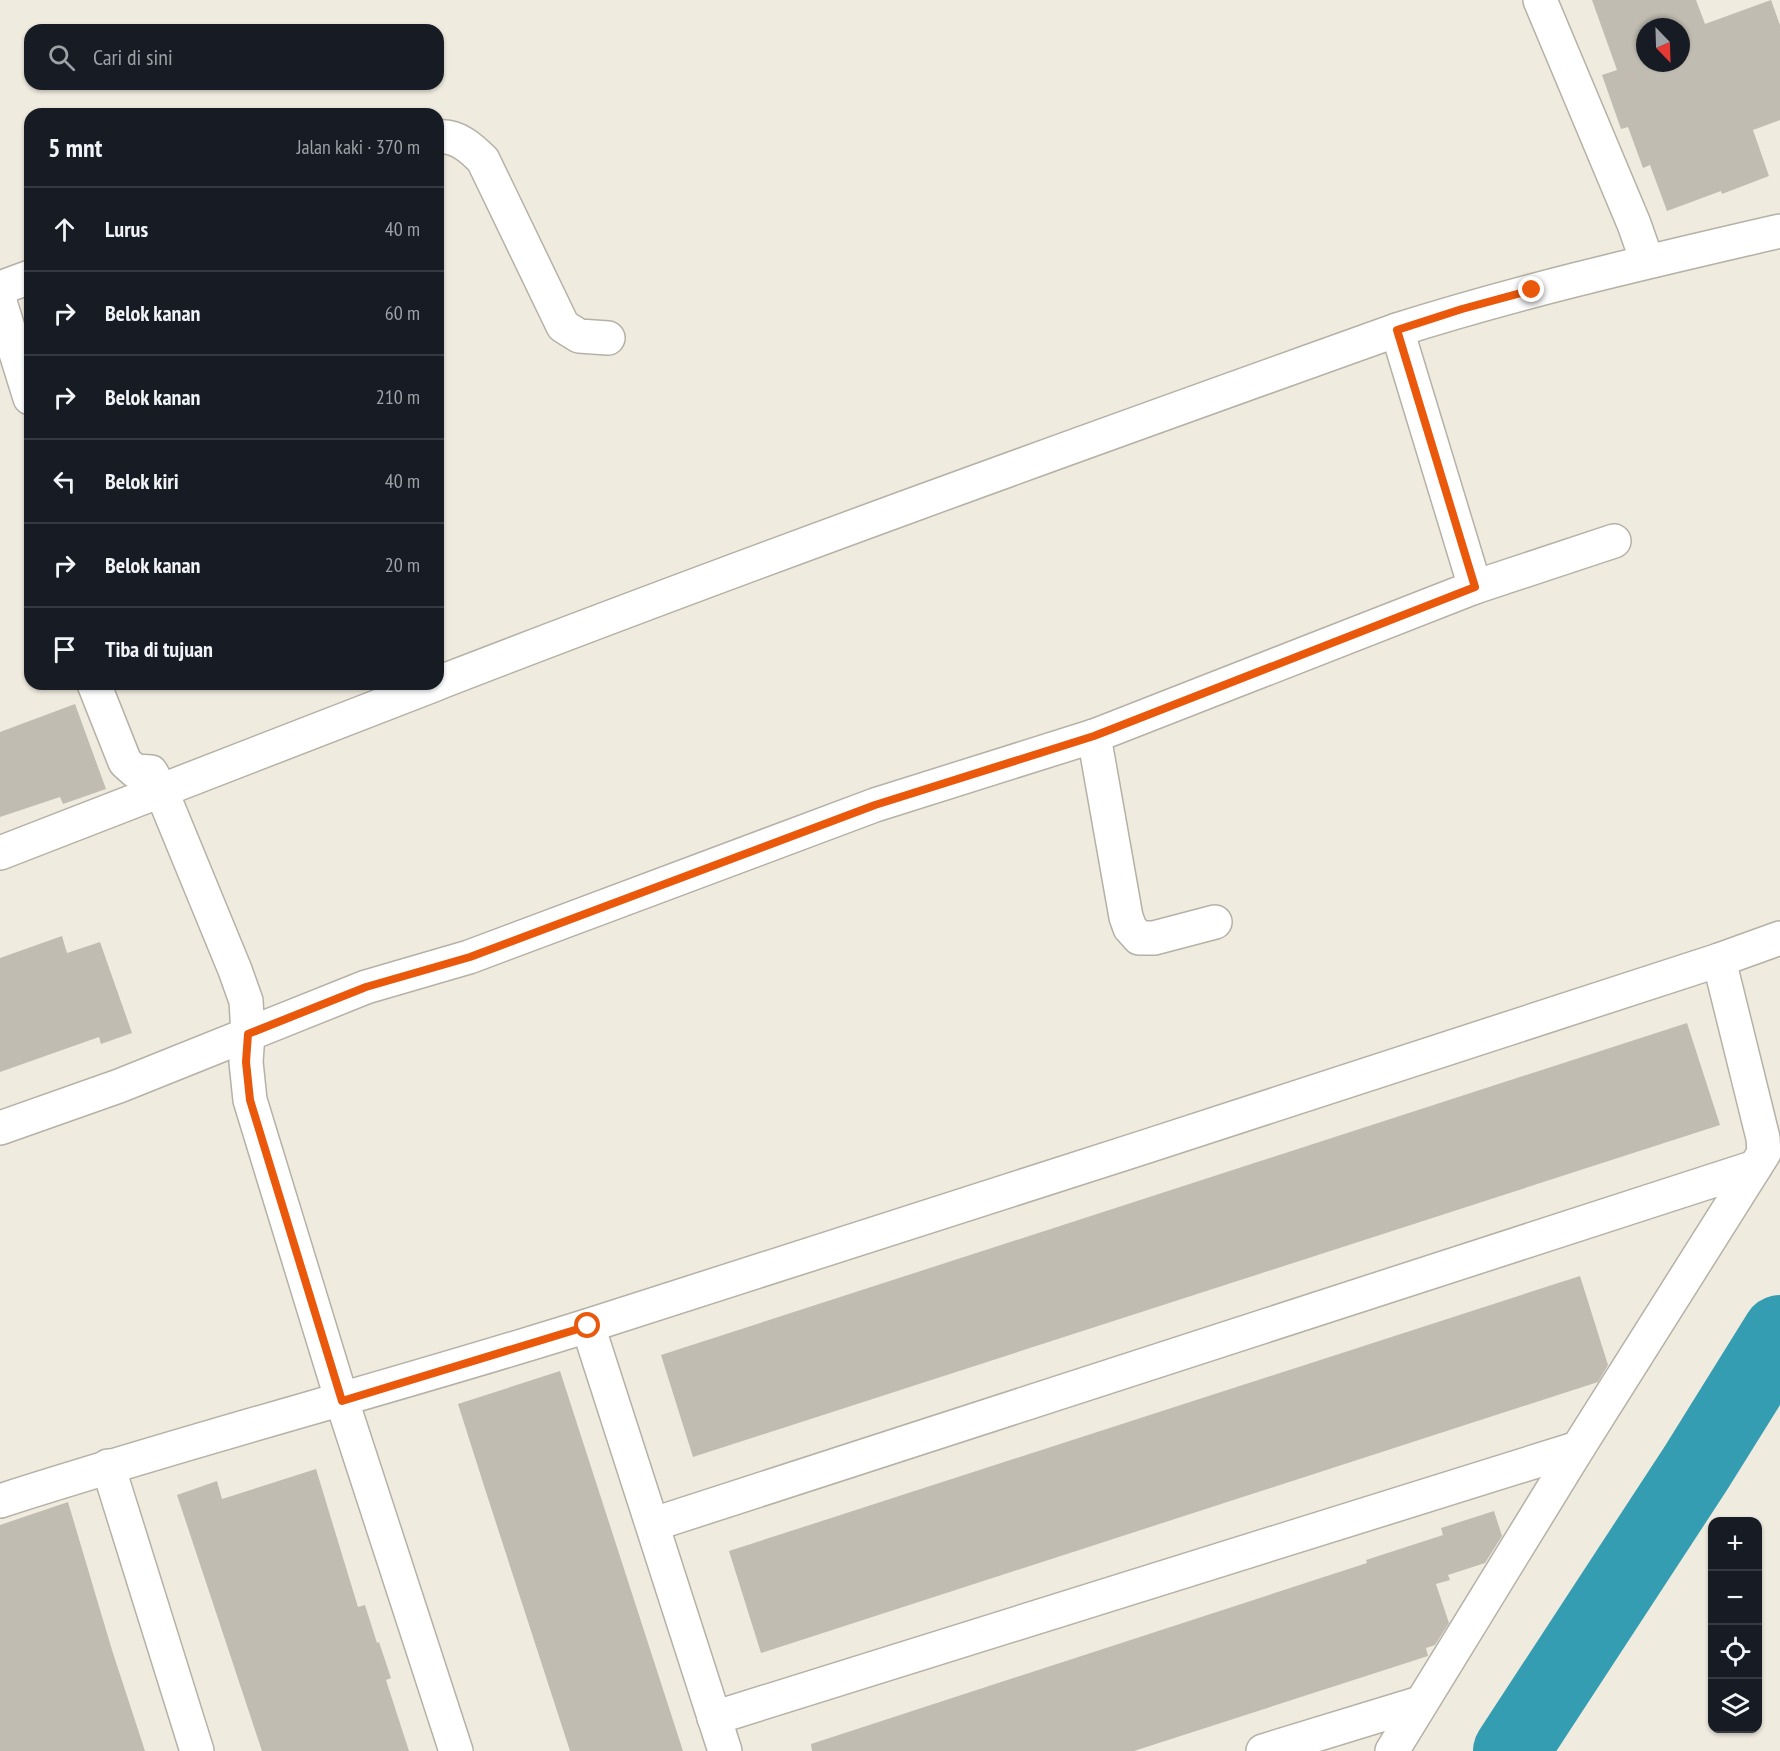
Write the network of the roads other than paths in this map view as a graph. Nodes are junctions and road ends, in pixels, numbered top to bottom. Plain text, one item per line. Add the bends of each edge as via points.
1 (1540, 0) edge
2 (444, 136) edge
3 (1780, 231) edge
4 (1641, 245) junction
5 (24, 279) edge
6 (0, 288) edge
7 (0, 302) edge
8 (1397, 330) junction
9 (608, 338) dead end
10 (24, 379) edge
11 (1614, 541) dead end
12 (1475, 587) junction
13 (444, 681) edge
14 (96, 690) edge
15 (421, 690) edge
16 (1094, 736) junction
17 (161, 790) junction
18 (0, 853) edge
19 (1215, 922) dead end
20 (1780, 938) edge
21 (1719, 960) junction
22 (248, 1034) junction
23 (0, 1128) edge
24 (1755, 1167) junction
25 (588, 1326) junction
26 (342, 1401) junction
27 (1578, 1448) junction
28 (108, 1466) junction
29 (0, 1501) edge
30 (654, 1524) junction
31 (1420, 1703) junction
32 (714, 1718) junction
33 (197, 1751) edge
34 (456, 1751) edge
35 (725, 1751) edge
36 (1263, 1751) edge
37 (1392, 1751) edge

1 - 4 street
2 - 9 street via 468,145 483,160 563,326 579,336
3 - 4 street
4 - 8 street
5 - 6 street
7 - 10 street
8 - 12 street
8 - 13 street via 965,485
11 - 12 street
12 - 16 street
14 - 17 street via 125,762 135,771 151,772
15 - 17 street
16 - 19 street via 1130,928 1139,938 1154,938
16 - 22 street via 875,805 490,950 366,987
17 - 18 street
17 - 22 street via 235,970 246,1001
20 - 21 street
21 - 24 street via 1763,1138 1764,1153
21 - 25 street
22 - 23 street
22 - 26 street via 250,1100
24 - 27 street
24 - 30 street
25 - 26 street
25 - 30 street
26 - 28 street
26 - 34 street
27 - 31 street
27 - 32 street
28 - 29 street
28 - 33 street
30 - 32 street
31 - 36 street
31 - 37 street
32 - 35 street

